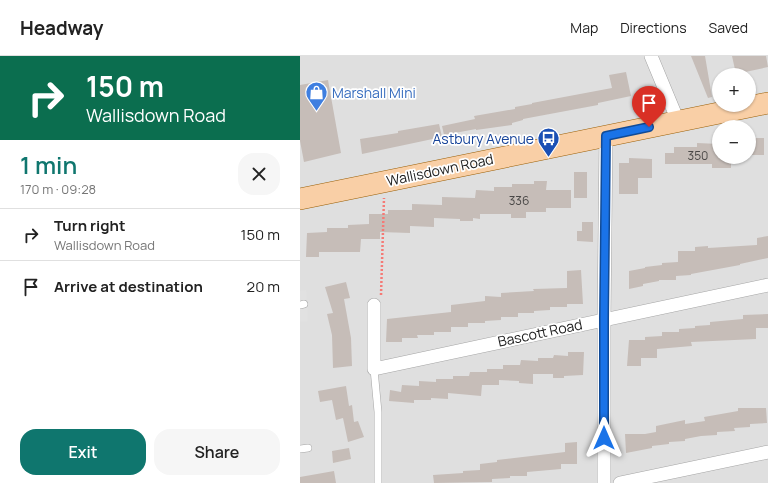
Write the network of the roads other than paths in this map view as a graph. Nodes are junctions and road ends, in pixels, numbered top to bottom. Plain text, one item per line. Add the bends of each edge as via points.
1 (651, 56) edge
2 (768, 103) edge
3 (678, 121) junction
4 (606, 136) junction
5 (300, 199) edge
6 (768, 285) edge
7 (374, 305) road end
8 (604, 319) junction
9 (374, 369) junction
10 (308, 448) dead end
11 (300, 449) edge
12 (768, 452) edge
13 (378, 483) edge
14 (604, 483) edge
15 (620, 483) edge

1 - 3 street
2 - 3 main road, Wallisdown Road
3 - 4 main road, Wallisdown Road
4 - 5 main road, Wallisdown Road
4 - 8 street
6 - 8 street, Bascott Road
7 - 9 street
8 - 9 street, Bascott Road
8 - 14 street
9 - 13 lane via 378,412
10 - 11 lane
12 - 15 street

